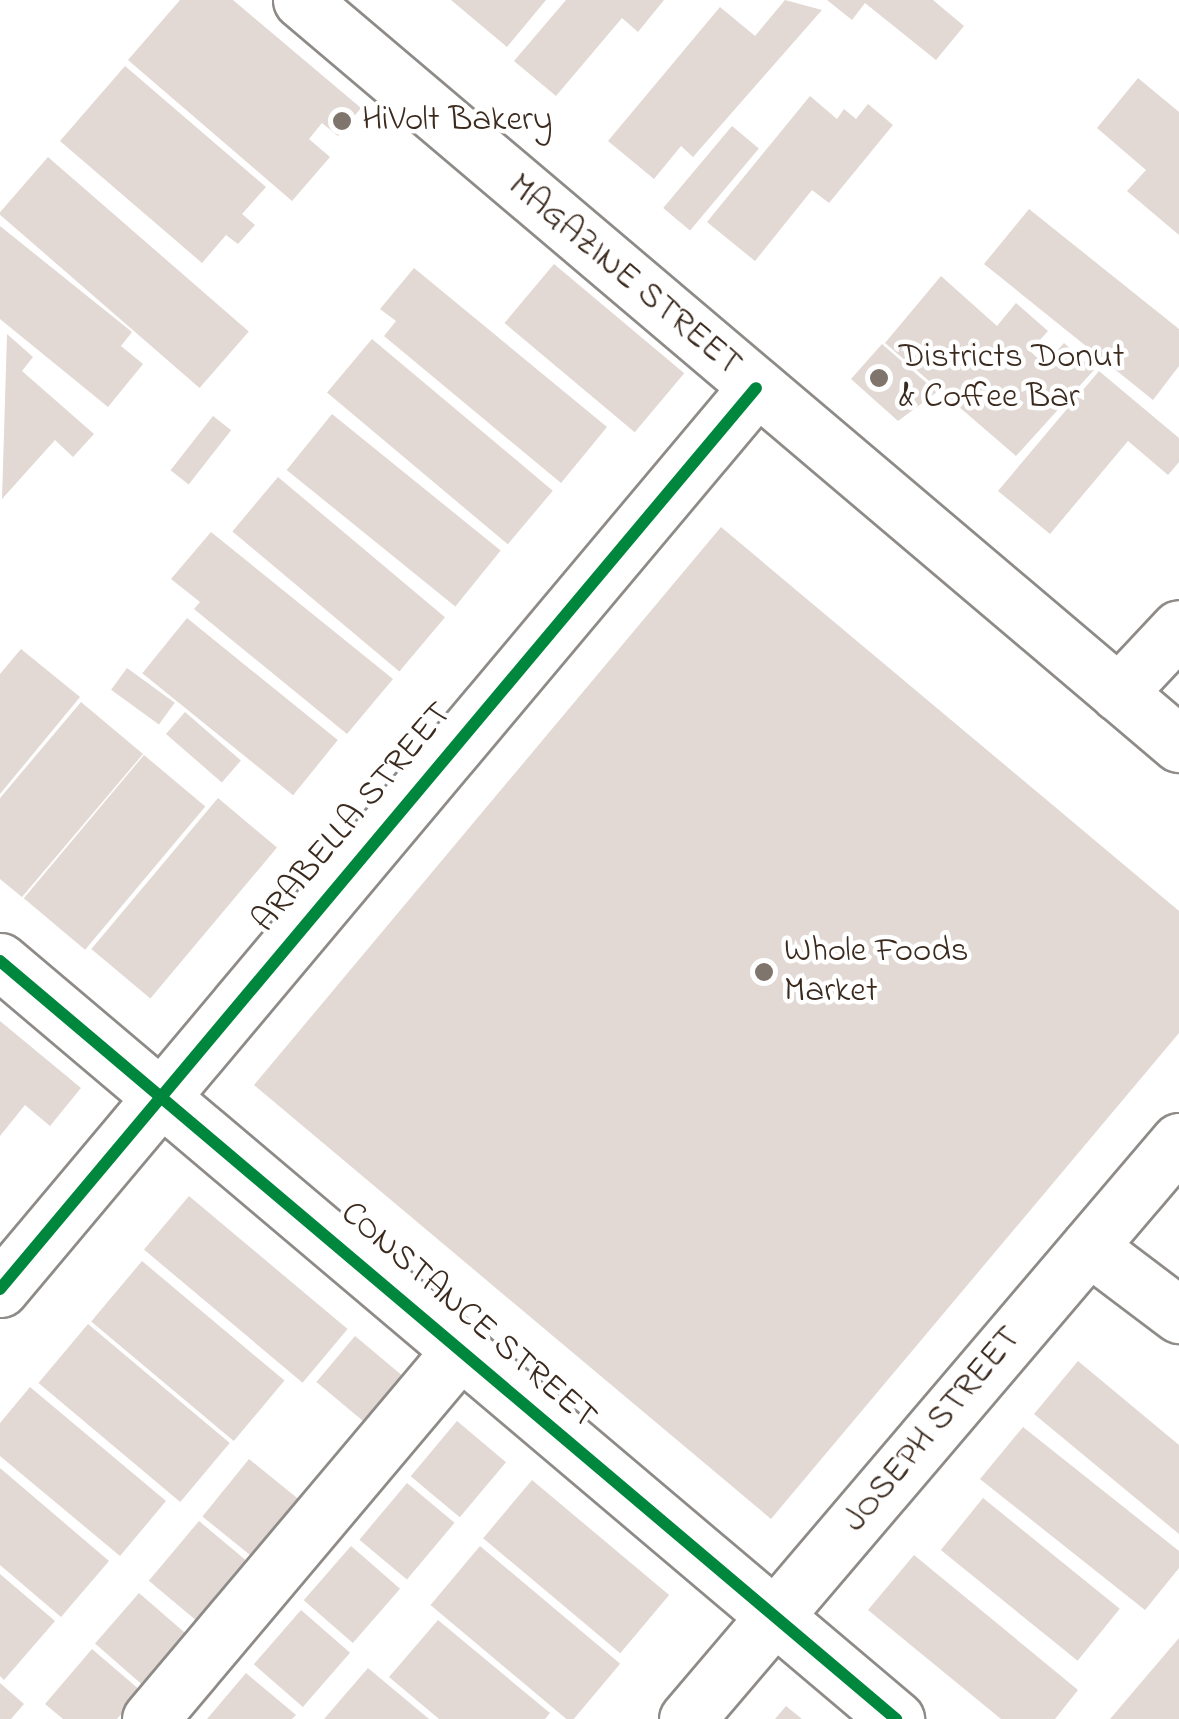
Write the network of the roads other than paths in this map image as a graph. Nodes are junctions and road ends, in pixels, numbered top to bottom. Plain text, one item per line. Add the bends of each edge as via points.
1 (300, 0) edge
2 (756, 388) junction
3 (1179, 628) edge
4 (1118, 693) junction
5 (1179, 744) edge
6 (0, 962) edge
7 (160, 1092) junction
8 (1179, 1142) edge
9 (1089, 1247) junction
10 (0, 1289) edge
11 (1179, 1315) edge
12 (461, 1350) junction
13 (774, 1617) junction
14 (150, 1719) edge
15 (687, 1719) edge
16 (896, 1719) edge

1 - 2 street, MAGAZINE STREET
2 - 4 street, MAGAZINE STREET
2 - 7 street, ARABELLA STREET
3 - 4 street
4 - 5 street, MAGAZINE STREET
6 - 7 street, CONSTANCE STREET
7 - 10 street, ARABELLA STREET
7 - 12 street, CONSTANCE STREET
8 - 9 street, JOSEPH STREET
9 - 11 street
9 - 13 street, JOSEPH STREET
12 - 13 street, CONSTANCE STREET
12 - 14 street
13 - 15 street, JOSEPH STREET
13 - 16 street, CONSTANCE STREET

